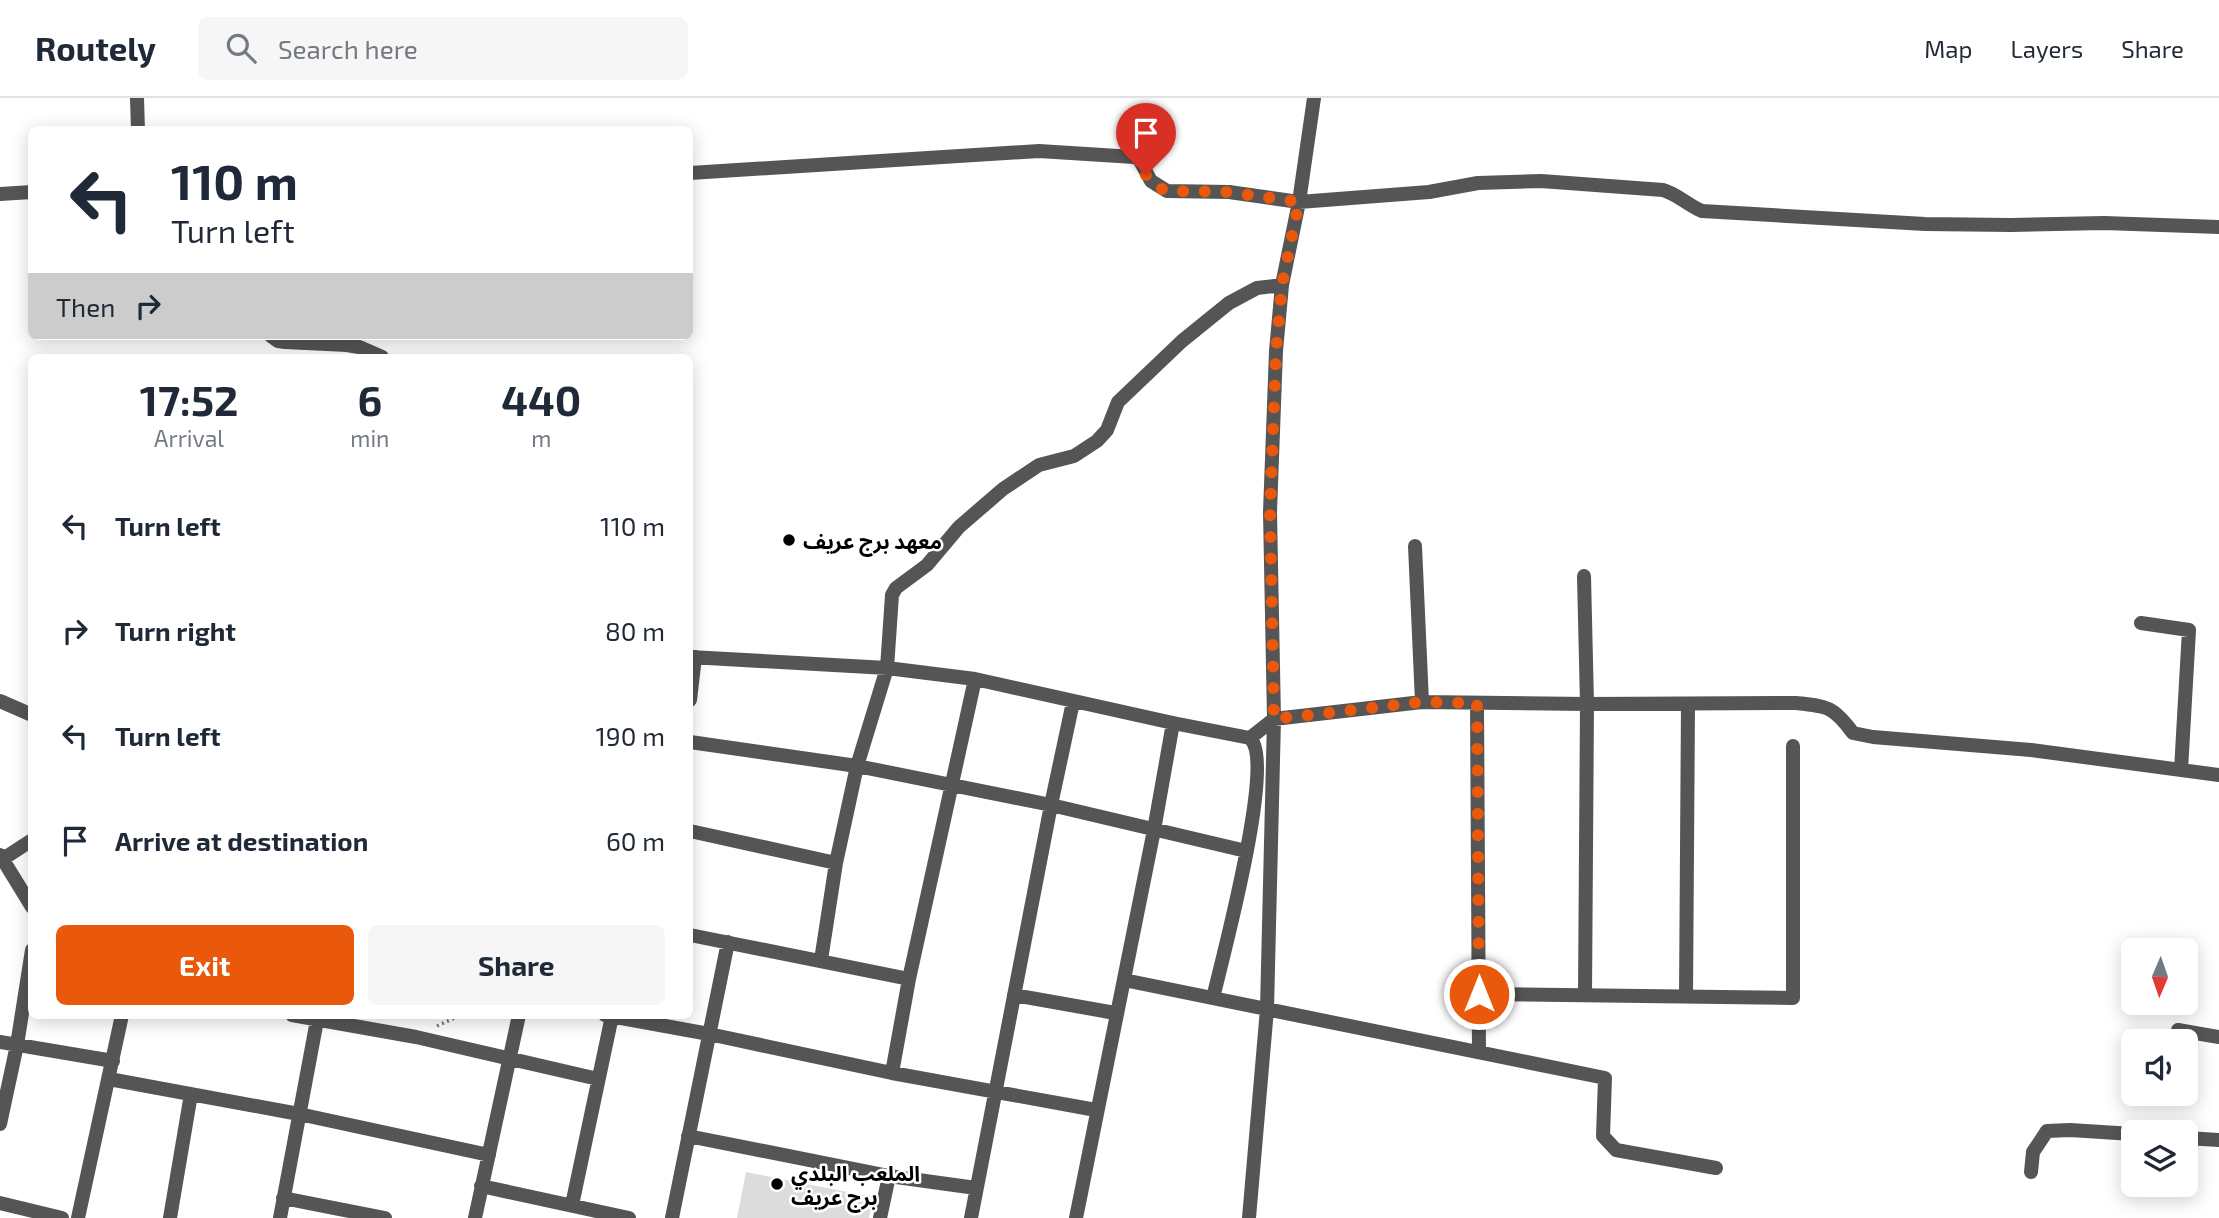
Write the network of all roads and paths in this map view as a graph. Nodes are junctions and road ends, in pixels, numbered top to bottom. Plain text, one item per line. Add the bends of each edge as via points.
1 (137, 98) edge
2 (1314, 98) edge
3 (138, 126) edge
4 (693, 173) edge
5 (28, 192) edge
6 (0, 194) edge
7 (1299, 202) junction
8 (2219, 227) edge
9 (1282, 285) junction
10 (277, 340) edge
11 (375, 354) edge
12 (1415, 546) dead end
13 (1584, 576) dead end
14 (2141, 623) dead end
15 (693, 657) edge
16 (887, 668) junction
17 (975, 679) junction
18 (0, 701) edge
19 (1073, 702) junction
20 (1422, 702) junction
21 (1477, 703) junction
22 (1587, 704) junction
23 (1688, 704) junction
24 (28, 713) edge
25 (1274, 719) junction
26 (1173, 723) junction
27 (1250, 738) junction
28 (693, 742) edge
29 (1793, 746) dead end
30 (857, 766) junction
31 (2181, 770) junction
32 (2219, 775) edge
33 (950, 785) junction
34 (1051, 806) junction
35 (1154, 830) junction
36 (693, 832) edge
37 (28, 842) edge
38 (1246, 851) junction
39 (1, 857) edge
40 (836, 863) junction
41 (28, 901) edge
42 (693, 936) edge
43 (728, 942) junction
44 (821, 960) junction
45 (28, 975) edge
46 (909, 979) junction
47 (1124, 980) junction
48 (1479, 994) junction
49 (1014, 995) junction
50 (1584, 995) junction
51 (1686, 997) junction
52 (1213, 998) junction
53 (1268, 1009) junction
54 (1115, 1013) junction
55 (121, 1019) edge
56 (318, 1019) edge
57 (323, 1019) edge
58 (518, 1019) edge
59 (608, 1019) edge
60 (625, 1019) edge
61 (2198, 1033) edge
62 (709, 1034) junction
63 (2219, 1037) edge
64 (0, 1042) edge
65 (17, 1045) junction
66 (1479, 1052) junction
67 (508, 1060) junction
68 (113, 1061) junction
69 (892, 1073) junction
70 (109, 1079) junction
71 (598, 1079) junction
72 (996, 1091) junction
73 (191, 1094) junction
74 (1096, 1110) junction
75 (299, 1114) junction
76 (0, 1124) edge
77 (2121, 1133) edge
78 (688, 1136) junction
79 (2198, 1139) edge
80 (2219, 1140) edge
81 (489, 1154) junction
82 (1717, 1168) dead end
83 (2031, 1172) dead end
84 (889, 1176) junction
85 (481, 1186) junction
86 (976, 1188) junction
87 (283, 1198) junction
88 (0, 1203) edge
89 (572, 1206) junction
90 (62, 1218) edge
91 (78, 1218) edge
92 (170, 1218) edge
93 (280, 1218) edge
94 (385, 1218) edge
95 (475, 1218) edge
96 (629, 1218) edge
97 (671, 1218) edge
98 (880, 1218) edge
99 (971, 1218) edge
100 (1076, 1218) edge
101 (1249, 1218) edge

1 - 3 street
2 - 7 street
4 - 7 street via 1057,151 1134,157 1151,181 1167,191 1229,192
5 - 6 street
7 - 8 street via 1541,181 1663,190 1702,211 1925,224
7 - 9 street
9 - 16 street via 1257,288 1229,303 1118,402 1107,430 1097,441 1074,456 1027,471 959,527 927,565 896,588
9 - 25 street via 1270,512
10 - 11 street via 359,347
12 - 20 street
13 - 22 street
14 - 31 street via 2189,630
15 - 16 street
16 - 17 street
16 - 30 street
17 - 19 street
17 - 33 street
18 - 24 street
19 - 26 street
19 - 34 street
20 - 21 street
20 - 25 street
21 - 22 street
21 - 48 street
22 - 23 street
22 - 50 street
23 - 31 street via 1825,706 1860,735 2031,750
23 - 51 street
25 - 27 street
25 - 53 street
26 - 27 street
26 - 35 street
27 - 38 street via 1257,748 1258,772
28 - 30 street
29 - 51 street via 1793,998
30 - 33 street
30 - 40 street
31 - 32 street
33 - 34 street
33 - 46 street
34 - 35 street
34 - 49 street
35 - 38 street
35 - 47 street
36 - 40 street
37 - 39 street
38 - 52 street
39 - 41 street
40 - 44 street
42 - 43 street
43 - 44 street
43 - 62 street
44 - 46 street
45 - 65 street
46 - 69 street
47 - 52 street
47 - 54 street
48 - 50 street
48 - 66 street
49 - 54 street
49 - 72 street
50 - 51 street
52 - 53 street
53 - 66 street
53 - 101 street
54 - 74 street
55 - 68 street
56 - 75 street
57 - 67 street
58 - 67 street
59 - 71 street
60 - 62 street
61 - 63 street
62 - 69 street
62 - 78 street
64 - 65 street
65 - 68 street
65 - 76 street
66 - 82 street via 1605,1077 1603,1136 1616,1150
67 - 71 street
67 - 81 street
68 - 70 street
69 - 72 street
70 - 73 street
70 - 91 street
71 - 89 street
72 - 74 street
72 - 86 street
73 - 75 street
73 - 92 street
74 - 100 street
75 - 81 street
75 - 87 street
77 - 83 street via 2047,1131 2033,1152
78 - 84 street
78 - 97 street
79 - 80 street
81 - 85 street
84 - 86 street
84 - 98 street
85 - 89 street
85 - 95 street
86 - 99 street
87 - 93 street
87 - 94 street
88 - 90 street
89 - 96 street

